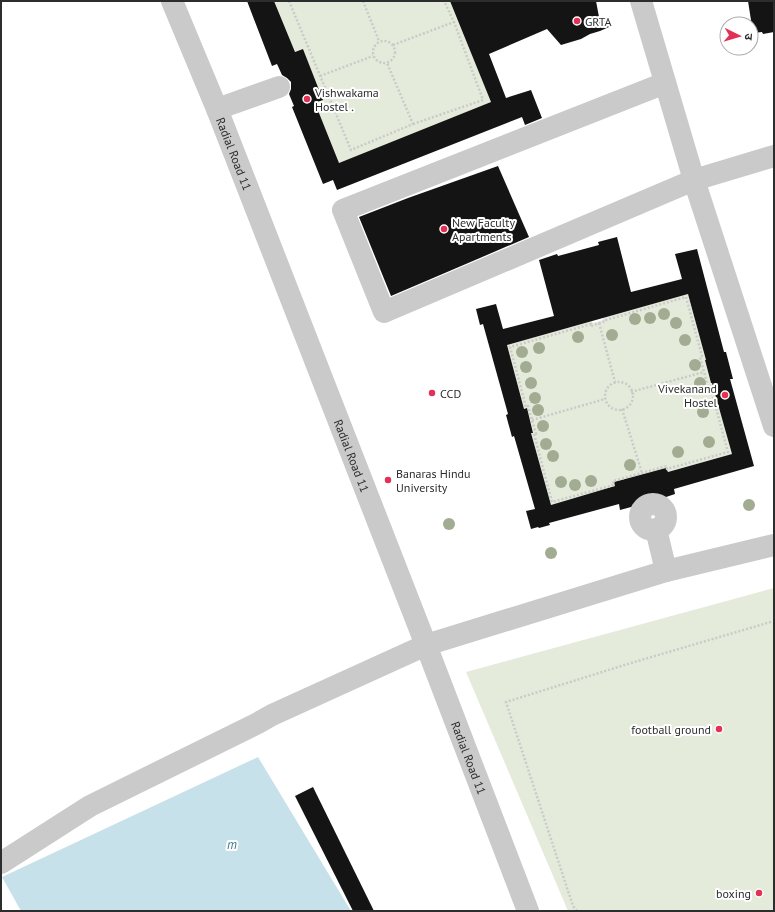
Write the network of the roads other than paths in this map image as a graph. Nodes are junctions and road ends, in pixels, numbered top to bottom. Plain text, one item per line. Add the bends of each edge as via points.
1 (172, 1) edge
2 (641, 1) edge
3 (665, 83) junction
4 (279, 87) dead end
5 (217, 109) junction
6 (774, 156) edge
7 (694, 180) junction
8 (774, 426) edge
9 (656, 529) dead end
10 (774, 545) edge
11 (666, 571) junction
12 (426, 645) junction
13 (1, 863) edge
14 (528, 911) edge

1 - 5 lane, Radial Road 11
2 - 3 lane
3 - 7 lane
3 - 7 lane via 343,210 384,312
4 - 5 lane
5 - 12 lane, Radial Road 11
6 - 7 lane
7 - 8 lane
9 - 11 lane
10 - 11 lane
11 - 12 lane
12 - 13 lane via 272,715 90,806
12 - 14 lane, Radial Road 11

